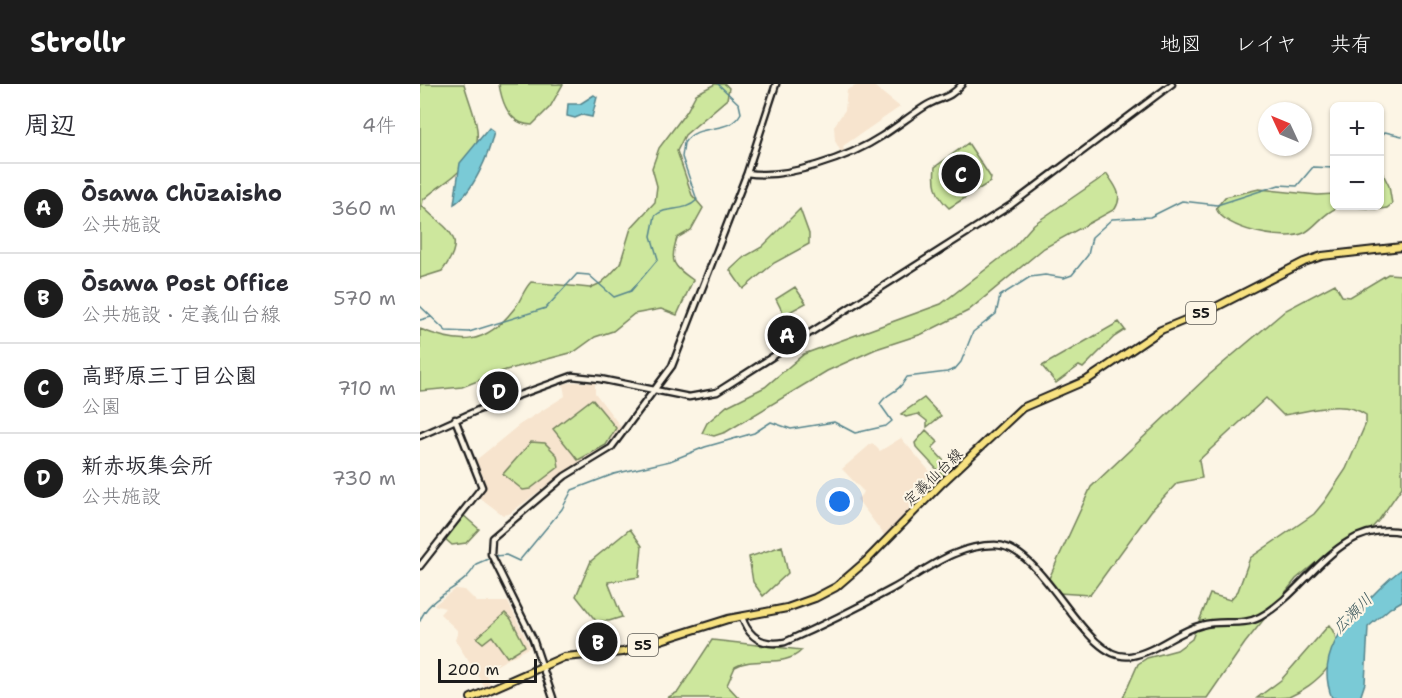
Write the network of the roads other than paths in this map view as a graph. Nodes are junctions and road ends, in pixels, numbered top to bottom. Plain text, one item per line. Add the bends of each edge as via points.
1 (776, 84) edge
2 (962, 84) edge
3 (1172, 84) edge
4 (747, 173) junction
5 (1402, 248) edge
6 (653, 391) junction
7 (455, 419) junction
8 (420, 436) edge
9 (1402, 532) edge
10 (420, 566) edge
11 (742, 617) junction
12 (543, 665) junction
13 (483, 696) edge
14 (471, 698) edge
15 (553, 698) edge

1 - 4 street
2 - 4 street via 953,95 926,105 882,136 831,160 777,174
3 - 6 street via 1011,205 717,392 695,398
4 - 6 street via 676,357
5 - 11 main road, 定義仙台線 / 55 via 1322,256 1304,262 1161,330 1087,380 1022,408 836,586 803,603
6 - 7 street via 572,376
6 - 12 street via 611,448 564,476 492,538 493,557
7 - 8 street
7 - 10 street via 482,487
9 - 11 street via 1372,531 1348,540 1254,620 1200,625 1130,656 1116,654 1098,641 1070,614 1038,571 1002,545 948,555 890,590 786,642 758,640
11 - 12 main road, 定義仙台線 / 55 via 623,652 564,657
12 - 13 main road, 定義仙台線 / 55
12 - 15 street
13 - 14 main road, 定義仙台線 / 55

